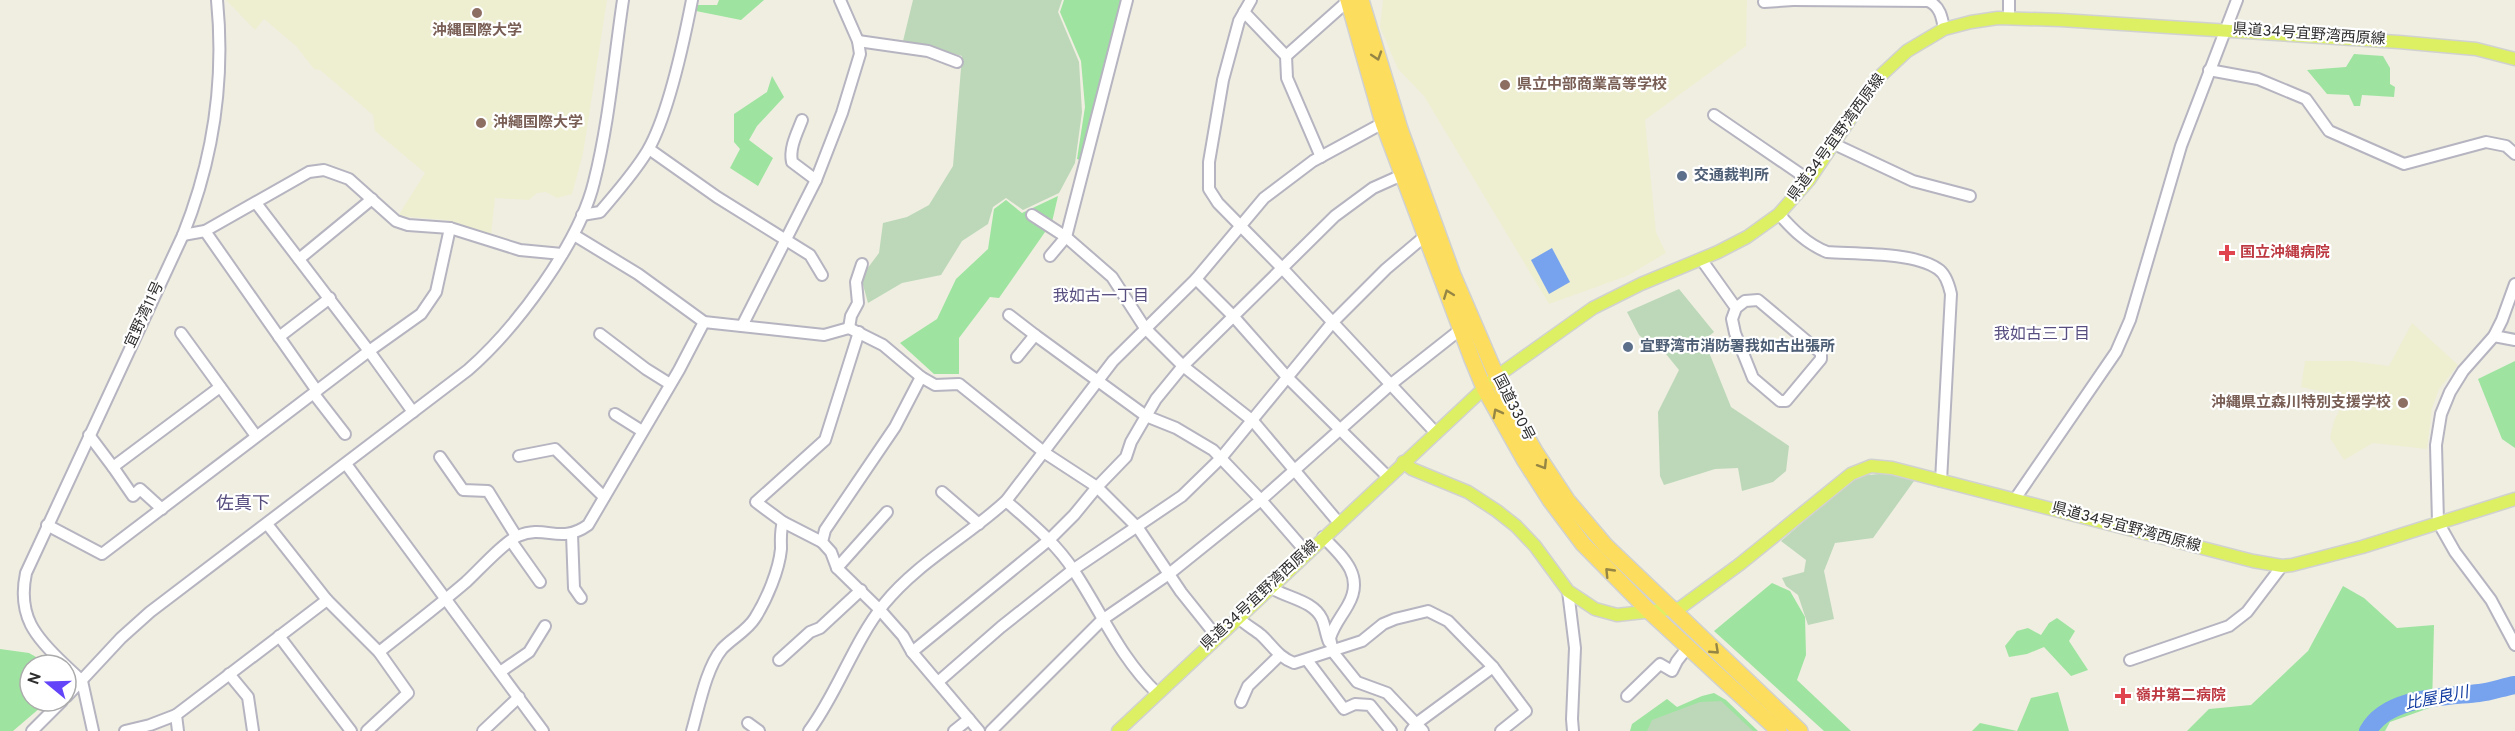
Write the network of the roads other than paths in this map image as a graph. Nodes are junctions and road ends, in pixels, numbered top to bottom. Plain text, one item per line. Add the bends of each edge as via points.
1 (217, 0) edge
2 (623, 0) edge
3 (692, 0) edge
4 (840, 0) edge
5 (1127, 0) edge
6 (1251, 0) edge
7 (1352, 0) edge
8 (1793, 0) edge
9 (2009, 0) edge
10 (2237, 0) edge
11 (1911, 1) edge
12 (1764, 2) dead end
13 (1244, 12) junction
14 (2009, 18) junction
15 (1944, 29) junction
16 (2226, 30) junction
17 (858, 41) junction
18 (1286, 56) junction
19 (2515, 59) edge
20 (957, 62) dead end
21 (2209, 70) junction
22 (1714, 115) dead end
23 (802, 120) dead end
24 (1383, 123) junction
25 (1833, 144) junction
26 (649, 149) junction
27 (2515, 154) edge
28 (1322, 156) junction
29 (1402, 175) junction
30 (816, 180) junction
31 (1809, 180) junction
32 (1970, 196) dead end
33 (372, 200) junction
34 (256, 202) junction
35 (1779, 214) junction
36 (582, 215) junction
37 (1032, 215) dead end
38 (1240, 224) junction
39 (450, 228) junction
40 (205, 231) junction
41 (183, 235) junction
42 (574, 235) junction
43 (1425, 236) junction
44 (1066, 237) junction
45 (784, 241) junction
46 (562, 254) junction
47 (1050, 256) dead end
48 (299, 259) junction
49 (1701, 259) junction
50 (862, 264) dead end
51 (1283, 269) junction
52 (822, 274) dead end
53 (1196, 279) junction
54 (2515, 284) edge
55 (330, 297) junction
56 (1736, 308) junction
57 (1009, 315) dead end
58 (1234, 317) junction
59 (704, 322) junction
60 (1332, 323) junction
61 (742, 326) junction
62 (1145, 328) junction
63 (1461, 329) junction
64 (854, 330) junction
65 (181, 333) dead end
66 (600, 334) dead end
67 (1035, 335) junction
68 (2494, 336) junction
69 (279, 337) junction
70 (2515, 340) edge
71 (369, 351) junction
72 (1017, 357) dead end
73 (1184, 366) junction
74 (921, 377) junction
75 (1287, 377) junction
76 (1099, 380) junction
77 (1490, 382) junction
78 (670, 384) junction
79 (1390, 385) junction
80 (220, 387) junction
81 (316, 393) junction
82 (413, 412) junction
83 (615, 414) dead end
84 (1146, 416) junction
85 (1253, 421) junction
86 (1340, 429) junction
87 (642, 431) junction
88 (1435, 432) junction
89 (345, 434) dead end
90 (89, 435) junction
91 (256, 436) junction
92 (1045, 453) junction
93 (519, 456) dead end
94 (440, 457) dead end
95 (1221, 458) junction
96 (1403, 462) junction
97 (346, 464) junction
98 (113, 467) junction
99 (1293, 469) junction
100 (1387, 476) junction
101 (1941, 480) junction
102 (1097, 488) junction
103 (942, 492) dead end
104 (604, 497) junction
105 (2014, 499) junction
106 (2515, 499) edge
107 (1261, 500) junction
108 (1006, 501) junction
109 (162, 509) junction
110 (886, 512) dead end
111 (783, 522) junction
112 (1339, 522) junction
113 (2438, 522) junction
114 (267, 524) junction
115 (979, 524) junction
116 (46, 525) junction
117 (1138, 528) junction
118 (572, 534) junction
119 (1323, 537) junction
120 (513, 539) junction
121 (1049, 540) junction
122 (822, 542) junction
123 (1307, 553) junction
124 (2282, 566) junction
125 (837, 568) junction
126 (1074, 569) junction
127 (1168, 574) junction
128 (540, 582) dead end
129 (1270, 587) junction
130 (861, 590) junction
131 (1568, 591) junction
132 (581, 598) dead end
133 (446, 599) junction
134 (327, 600) junction
135 (880, 610) junction
136 (1673, 610) junction
137 (1651, 613) junction
138 (1238, 617) junction
139 (1102, 620) junction
140 (545, 626) dead end
141 (279, 636) junction
142 (1217, 637) junction
143 (2515, 645) edge
144 (1688, 647) junction
145 (1332, 649) junction
146 (379, 652) junction
147 (912, 652) junction
148 (52, 653) edge
149 (1279, 656) junction
150 (779, 660) dead end
151 (1307, 660) junction
152 (2130, 660) dead end
153 (1493, 667) junction
154 (500, 672) junction
155 (229, 674) junction
156 (78, 677) edge
157 (82, 681) junction
158 (938, 682) junction
159 (78, 685) edge
160 (1157, 693) junction
161 (1627, 696) dead end
162 (519, 698) junction
163 (1241, 702) dead end
164 (50, 713) edge
165 (176, 714) junction
166 (969, 719) junction
167 (748, 723) dead end
168 (1417, 728) edge
169 (32, 731) edge
170 (93, 731) edge
171 (125, 731) edge
172 (178, 731) edge
173 (253, 731) edge
174 (351, 731) edge
175 (367, 731) edge
176 (483, 731) edge
177 (543, 731) edge
178 (692, 731) edge
179 (759, 731) edge
180 (809, 731) edge
181 (954, 731) edge
182 (979, 731) edge
183 (990, 731) edge
184 (1118, 731) edge
185 (1391, 731) edge
186 (1501, 731) edge
187 (1573, 731) edge
188 (1779, 731) edge
189 (1800, 731) edge

1 - 41 street, 宜野湾11号 via 219,64 214,124 199,192
2 - 36 street via 594,183
3 - 26 street via 672,81
4 - 17 street
5 - 44 street
6 - 13 street
7 - 18 street
7 - 24 highway, 国道330号
7 -> 77 highway, 国道330号
8 - 11 street
8 - 12 street
9 - 14 street
10 - 16 street
11 - 15 street via 1934,4
13 - 18 street
13 - 38 street via 1223,80 1209,162 1209,189
14 - 15 main road, 県道34号宜野湾西原線
14 - 16 main road, 県道34号宜野湾西原線
15 - 25 main road, 県道34号宜野湾西原線 via 1890,66 1865,95
16 - 19 main road, 県道34号宜野湾西原線 via 2459,47
16 - 21 street
17 - 20 street via 928,51
17 - 30 street via 860,54
18 - 28 street via 1287,78
21 - 27 street via 2280,86 2306,99 2329,131 2404,164 2486,142 2506,146
21 - 105 street via 2181,146 2130,320 2116,352
22 - 31 street
23 - 30 street via 790,158
24 - 28 street
24 - 29 highway, 国道330号
25 - 31 main road, 県道34号宜野湾西原線
25 - 32 street via 1913,181
26 - 36 street via 600,212
26 - 45 street
28 - 38 street via 1264,198
29 - 43 highway, 国道330号
29 - 51 street via 1373,188 1335,216
30 - 45 street
31 - 35 main road, 県道34号宜野湾西原線
33 - 34 street via 349,179 324,170 309,172
33 - 39 street via 396,221
33 - 48 street
34 - 40 street
34 - 48 street
35 - 49 main road, 県道34号宜野湾西原線 via 1747,237
35 - 101 street via 1805,241 1827,252 1908,258 1939,269 1948,281 1951,294
36 - 42 street
37 - 44 street
38 - 51 street
38 - 53 street
39 - 46 street via 520,250
39 - 71 street via 436,292 421,314
40 - 41 street
40 - 69 street
41 - 90 street, 宜野湾11号
42 - 46 street
42 - 59 street via 638,273
43 - 60 street
63 -> 43 highway, 国道330号
44 - 47 street
44 - 62 street via 1112,277
45 - 52 street via 810,255
45 - 61 street
46 - 82 street via 489,352
48 - 55 street
49 - 56 street
49 - 77 main road, 県道34号宜野湾西原線 via 1593,308
50 - 64 street via 856,282 858,303 851,316
51 - 58 street
51 - 60 street
53 - 58 street
53 - 62 street
54 - 68 street
55 - 69 street
55 - 71 street
56 - 56 street via 1745,301 1758,300 1821,352 1821,359 1786,401 1780,401 1753,378 1735,333 1732,319
57 - 67 street
58 - 73 street
58 - 75 street
59 - 61 street
59 - 78 street
60 - 75 street
60 - 79 street
61 - 64 street via 824,335
62 - 73 street
62 - 76 street
63 - 77 highway, 国道330号
63 - 79 street
64 - 74 street via 883,345
64 - 111 street via 825,440 756,502
65 - 80 street
66 - 78 street
67 - 72 street
67 - 76 street
68 - 70 street
68 - 113 street via 2463,371 2441,414 2436,445
69 - 81 street
71 - 81 street
71 - 82 street
73 - 84 street
73 - 85 street
74 - 92 street via 935,385 959,384
74 - 122 street via 895,427 825,530
75 - 85 street
75 - 86 street
76 - 84 street
76 - 92 street
77 - 88 main road, 県道34号宜野湾西原線
77 -> 136 highway, 国道330号 via 1568,500 1606,546
137 -> 77 highway, 国道330号 via 1597,560 1550,500 1525,461
78 - 87 street
79 - 86 street
79 - 88 street
80 - 91 street
80 - 98 street
81 - 89 street
81 - 91 street
82 - 97 street
83 - 87 street
84 - 95 street via 1194,437
84 - 102 street via 1126,457
85 - 95 street
85 - 99 street
86 - 99 street
86 - 100 street
87 - 104 street
88 - 96 main road, 県道34号宜野湾西原線
90 - 98 street
90 - 116 street, 宜野湾11号
91 - 109 street
92 - 102 street
92 - 108 street
93 - 104 street via 555,448
94 - 120 street via 463,490 489,491
95 - 107 street
95 - 117 street via 1182,496
96 - 100 main road, 県道34号宜野湾西原線
96 - 131 main road, 県道34号宜野湾西原線 via 1468,492 1516,526
97 - 114 street
97 - 133 street
98 - 109 street via 133,496 140,489
99 - 107 street
99 - 112 street
100 - 112 main road, 県道34号宜野湾西原線
101 - 105 main road, 県道34号宜野湾西原線
101 - 136 main road, 県道34号宜野湾西原線 via 1878,466 1851,474 1740,564
102 - 117 street
102 - 121 street
103 - 115 street
104 - 118 street via 588,525
105 - 124 main road, 県道34号宜野湾西原線
106 - 113 main road, 県道34号宜野湾西原線
107 - 123 street
107 - 127 street
108 - 115 street
108 - 121 street
109 - 116 street via 102,555
110 - 125 street
111 - 122 street
111 - 178 street via 778,562 763,601 755,619 721,650
112 - 119 main road, 県道34号宜野湾西原線
113 - 124 main road, 県道34号宜野湾西原線
113 - 143 street via 2455,552 2492,600
114 - 134 street
114 - 157 street via 150,612
115 - 135 street via 909,577
116 - 148 street, 宜野湾11号 via 26,573 23,600 27,617
117 - 126 street
117 - 127 street
118 - 120 street via 538,531
118 - 132 street via 574,588
119 - 123 main road, 県道34号宜野湾西原線
119 - 145 street via 1350,566 1355,578 1352,598 1333,629
120 - 128 street
120 - 133 street
121 - 126 street
121 - 147 street
122 - 125 street
123 - 129 main road, 県道34号宜野湾西原線
124 - 152 street via 2247,612 2229,626
125 - 130 street
126 - 139 street
126 - 158 street
127 - 139 street
127 - 142 street
129 - 138 main road, 県道34号宜野湾西原線
129 - 145 street via 1312,607 1322,619
130 - 135 street
130 - 150 street
131 - 137 main road, 県道34号宜野湾西原線 via 1608,614
131 - 187 street via 1575,648
133 - 146 street
133 - 154 street
134 - 141 street
134 - 146 street
135 - 147 street
135 - 180 street
136 - 137 main road, 県道34号宜野湾西原線
136 -> 189 highway, 国道330号
137 - 144 highway, 国道330号
138 - 142 main road, 県道34号宜野湾西原線
138 - 149 street
139 - 160 street via 1126,658
139 - 183 street
140 - 154 street via 529,652
141 - 155 street
141 - 174 street
142 - 160 main road, 県道34号宜野湾西原線
144 - 161 street via 1672,671 1660,664
144 - 188 highway, 国道330号
145 - 151 street
145 - 153 street via 1362,641 1383,624 1428,612 1448,621
145 - 168 street via 1357,682 1387,693
146 - 175 street via 408,693
147 - 158 street
149 - 151 street via 1294,663
149 - 163 street via 1248,686
151 - 185 street via 1344,709 1354,704 1370,705
153 - 168 street
153 - 186 street via 1526,711
154 - 162 street
155 - 165 street
155 - 173 street via 248,697
156 - 157 street
157 - 159 street
157 - 170 street
158 - 166 street
160 - 184 main road, 県道34号宜野湾西原線
162 - 176 street
162 - 177 street
164 - 169 street
165 - 171 street
165 - 172 street
166 - 181 street
166 - 182 street
167 - 179 street

